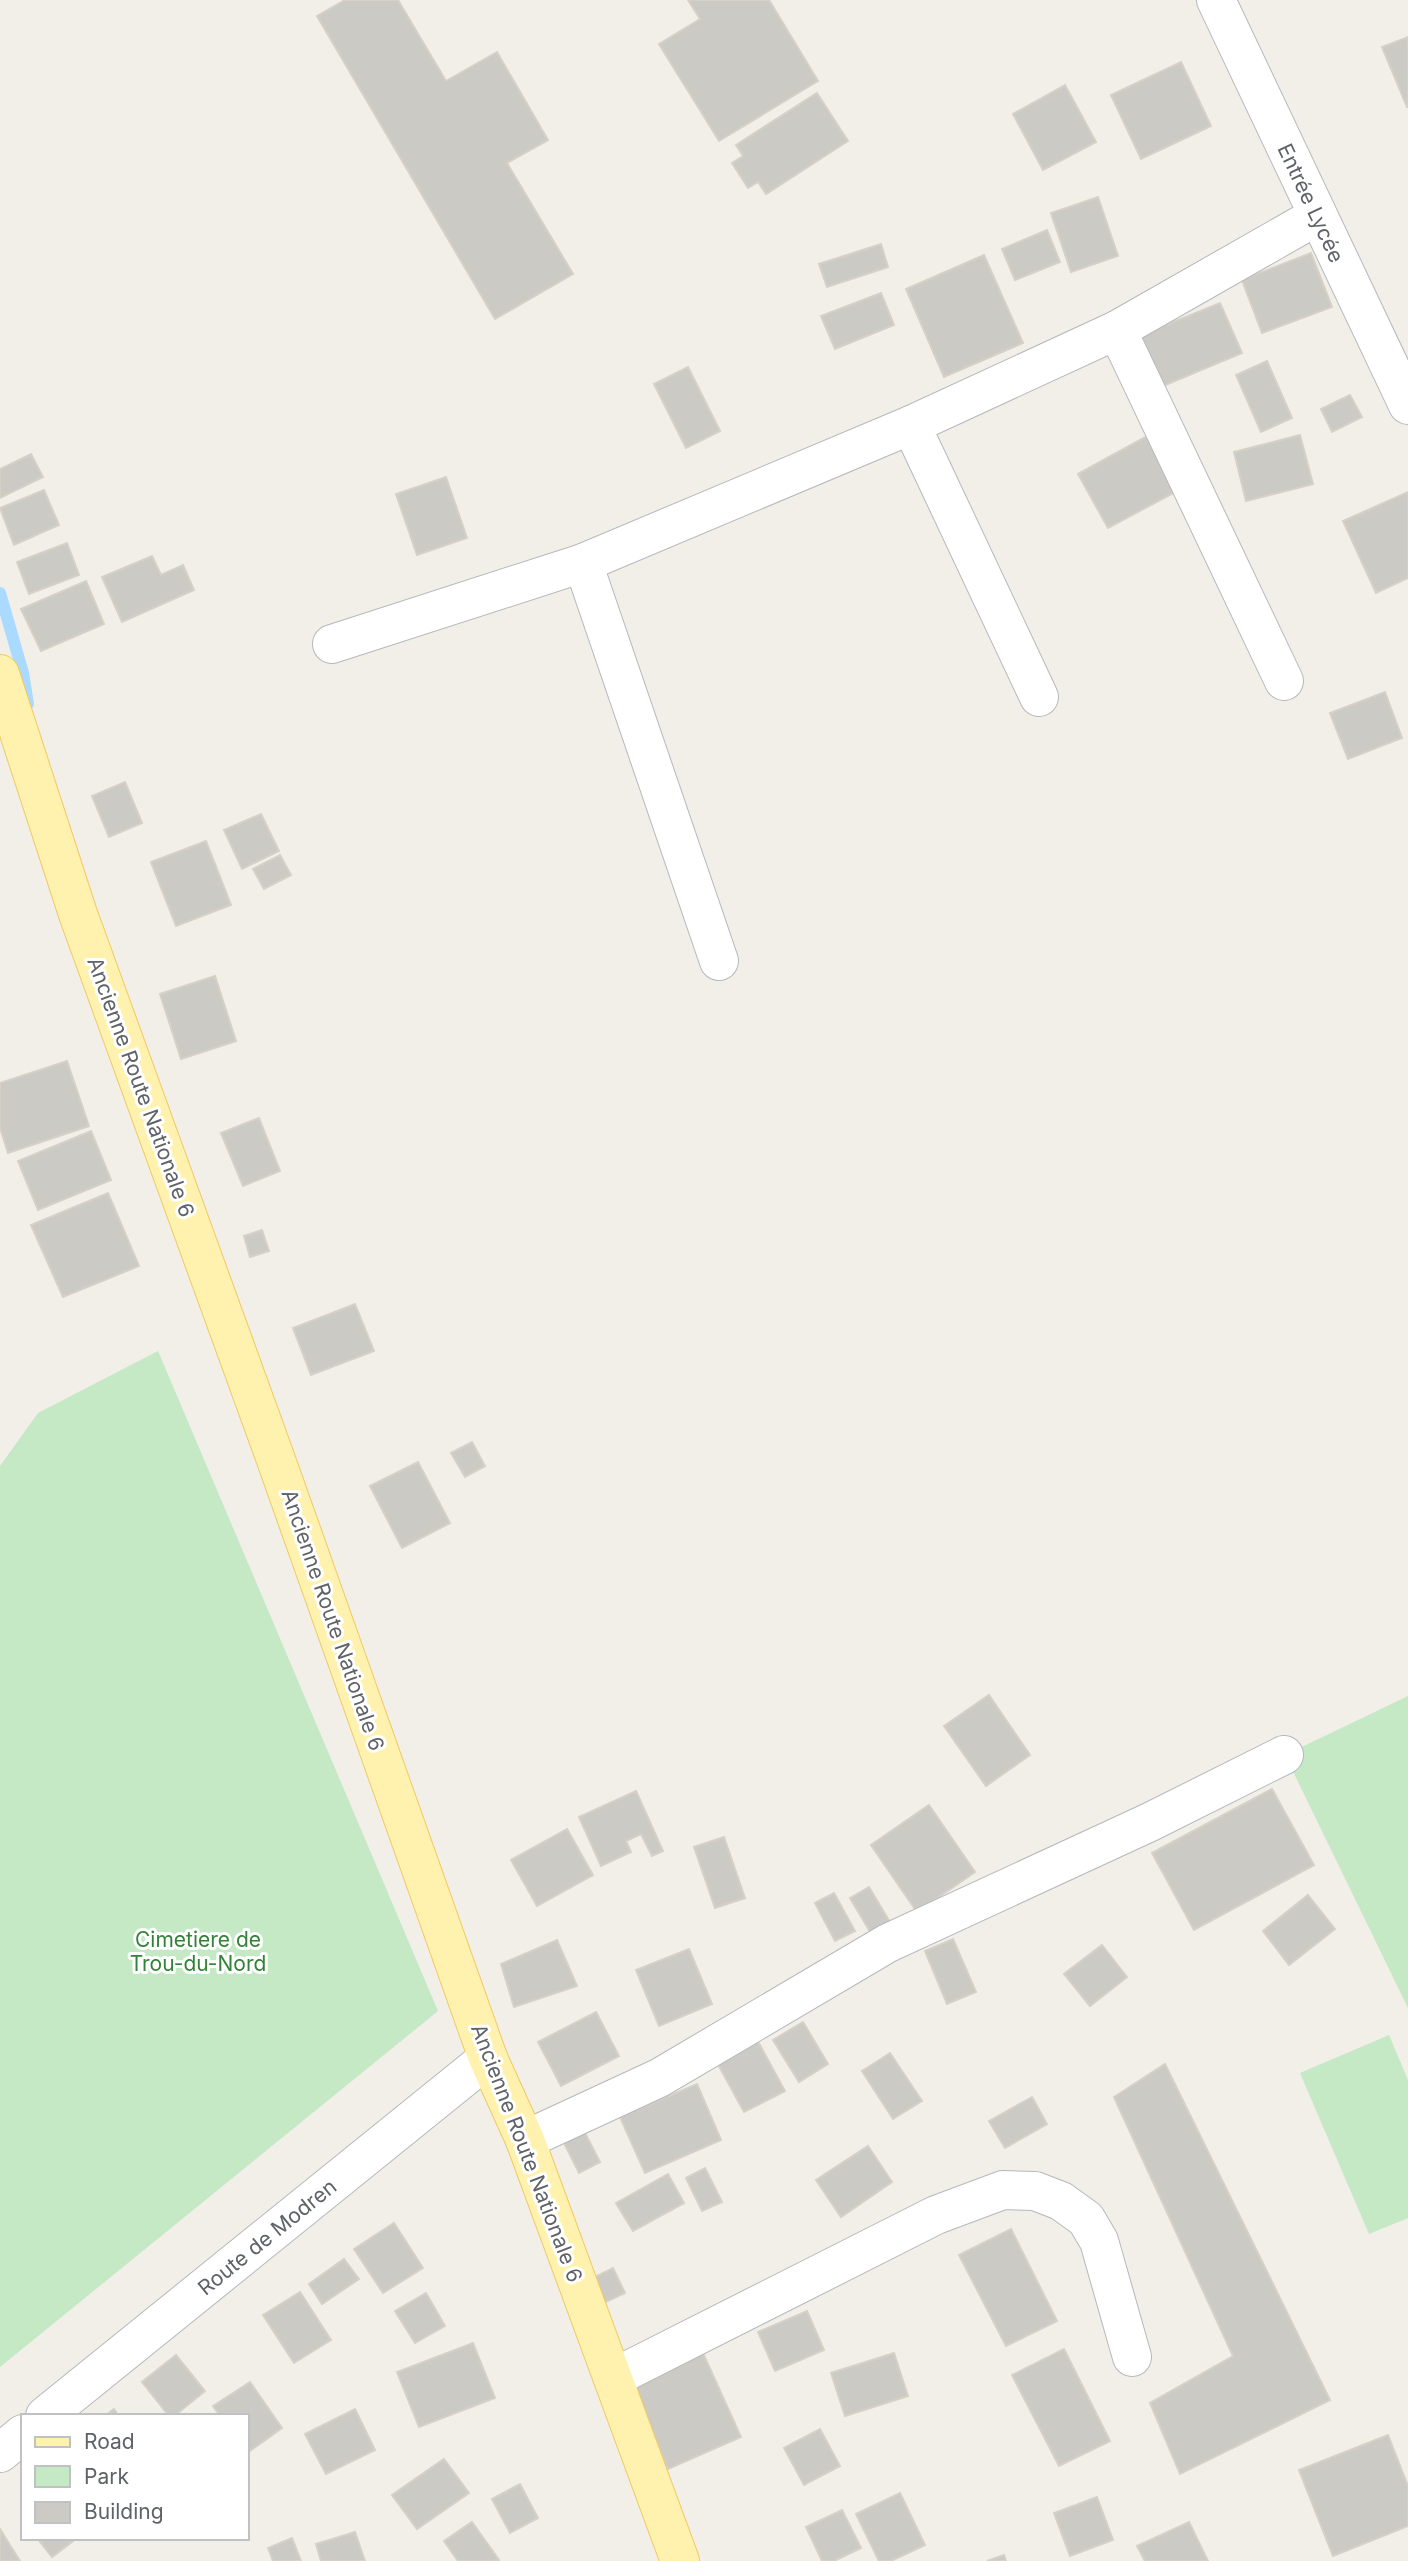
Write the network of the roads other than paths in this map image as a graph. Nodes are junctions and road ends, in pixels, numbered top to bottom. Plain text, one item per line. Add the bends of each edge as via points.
1 (1216, 0) edge
2 (1317, 216) junction
3 (1117, 330) junction
4 (1408, 405) edge
5 (911, 425) junction
6 (583, 563) junction
7 (331, 644) dead end
8 (0, 674) edge
9 (1284, 681) dead end
10 (1039, 697) dead end
11 (719, 961) dead end
12 (1284, 1755) dead end
13 (488, 2058) junction
14 (525, 2140) junction
15 (1132, 2357) dead end
16 (613, 2378) junction
17 (48, 2414) edge
18 (21, 2436) edge
19 (0, 2453) edge
20 (680, 2561) edge

1 - 2 street, Entrée Lycée
2 - 3 street
2 - 4 street, Entrée Lycée
3 - 5 street
3 - 9 street
5 - 6 street
5 - 10 street
6 - 7 street
6 - 11 street
8 - 13 main road, Ancienne Route Nationale 6 via 78,914
12 - 14 street via 888,1943 659,2078
13 - 14 main road, Ancienne Route Nationale 6
13 - 17 street, Route de Modren
14 - 16 main road, Ancienne Route Nationale 6
15 - 16 street via 1099,2241 1086,2220 1035,2191 1003,2190 936,2214
16 - 20 main road, Ancienne Route Nationale 6
18 - 19 street

